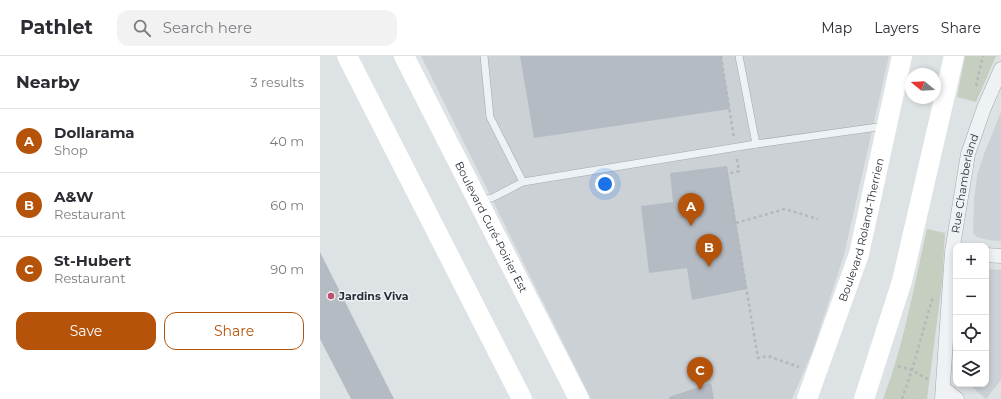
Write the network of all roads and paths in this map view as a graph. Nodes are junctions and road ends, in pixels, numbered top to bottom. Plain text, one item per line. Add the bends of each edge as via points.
1 (348, 56) edge
2 (404, 56) edge
3 (484, 56) edge
4 (721, 56) edge
5 (739, 56) edge
6 (902, 56) edge
7 (954, 56) edge
8 (1001, 69) edge
9 (886, 126) junction
10 (756, 144) junction
11 (735, 148) junction
12 (523, 182) junction
13 (477, 200) junction
14 (818, 219) dead end
15 (736, 223) junction
16 (955, 243) edge
17 (989, 255) edge
18 (1001, 256) edge
19 (953, 264) edge
20 (898, 366) dead end
21 (816, 376) junction
22 (942, 393) edge
23 (522, 399) edge
24 (579, 399) edge
25 (807, 399) edge
26 (864, 399) edge
27 (957, 399) edge

1 - 23 main road
2 - 13 main road, Boulevard Curé-Poirier Est
3 - 12 lane via 490,117
4 - 11 path
5 - 10 lane
6 - 9 main road, Boulevard Roland-Therrien
7 - 26 main road via 902,281
8 - 16 street, Rue Chamberland via 968,154
9 - 10 lane
9 - 21 main road, Boulevard Roland-Therrien via 859,254
10 - 11 lane
11 - 12 lane
11 - 15 path via 739,171 727,174
12 - 13 lane via 492,198
13 - 24 main road, Boulevard Curé-Poirier Est
14 - 15 path via 785,209
15 - 21 path via 758,358 768,356 787,361
17 - 18 street
19 - 22 street, Rue Chamberland
20 - 22 path via 912,370
21 - 25 main road, Boulevard Roland-Therrien
22 - 27 street

